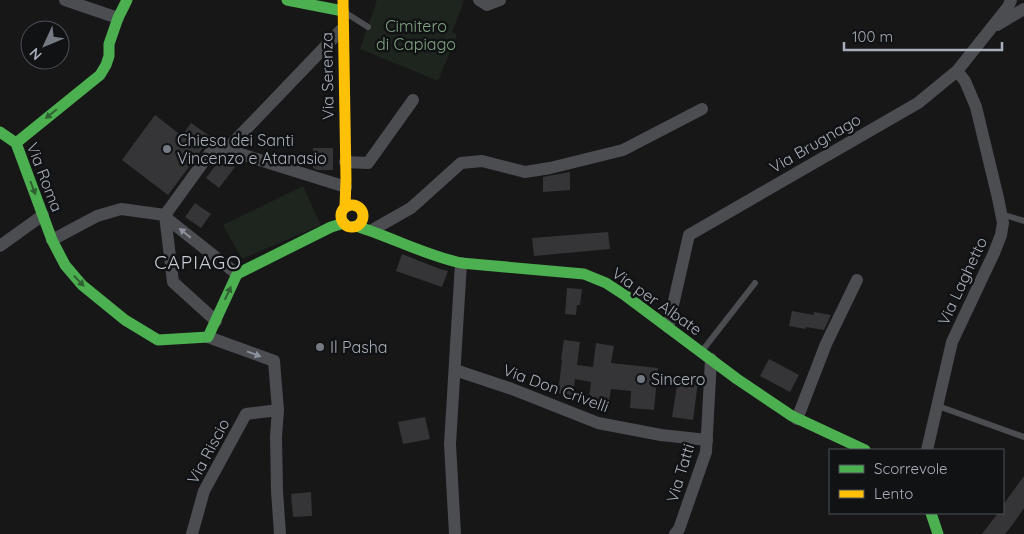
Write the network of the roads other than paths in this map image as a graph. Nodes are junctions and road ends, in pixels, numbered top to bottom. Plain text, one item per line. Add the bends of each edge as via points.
1 (65, 0) edge
2 (127, 0) edge
3 (287, 0) edge
4 (479, 0) edge
5 (500, 0) edge
6 (1011, 0) edge
7 (343, 6) edge
8 (1024, 9) edge
9 (118, 18) junction
10 (368, 27) dead end
11 (992, 27) junction
12 (343, 28) junction
13 (957, 71) junction
14 (413, 100) dead end
15 (702, 109) dead end
16 (0, 132) edge
17 (16, 143) junction
18 (221, 148) junction
19 (345, 162) junction
20 (346, 184) junction
21 (350, 206) junction
22 (1001, 214) junction
23 (43, 215) junction
24 (165, 215) junction
25 (1024, 220) edge
26 (360, 222) junction
27 (344, 223) junction
28 (376, 231) junction
29 (52, 240) junction
30 (0, 246) edge
31 (461, 262) junction
32 (237, 274) junction
33 (857, 280) dead end
34 (755, 283) dead end
35 (216, 321) junction
36 (668, 327) junction
37 (208, 337) junction
38 (706, 356) junction
39 (455, 370) junction
40 (938, 406) junction
41 (278, 410) junction
42 (797, 419) junction
43 (1024, 437) edge
44 (707, 440) junction
45 (862, 449) edge
46 (927, 449) edge
47 (931, 514) edge
48 (192, 534) edge
49 (280, 534) edge
50 (456, 534) edge
51 (675, 534) edge
52 (938, 534) edge

1 - 9 street
2 - 9 street
3 - 7 street
4 - 5 street via 487,5
6 - 11 street, Via Brugnago
7 - 10 lane
7 - 12 street, Via Serenza
8 - 11 street
9 -> 17 street via 109,56 100,75
11 - 13 street, Via Brugnago
12 - 18 street
12 - 19 street, Via Serenza
13 - 22 street, Via Laghetto via 976,107
13 - 36 street, Via Brugnago via 918,102 689,234
14 - 19 street via 368,163
15 - 28 street via 624,150 550,168 525,172 482,161 462,163 410,208
16 - 17 street, Via Roma
17 -> 23 street, Via Roma
18 - 20 street
18 - 24 street
19 - 20 street, Via Serenza
20 - 21 street, Via Serenza
21 - 26 street via 362,210
21 - 27 street via 341,213
22 - 25 lane
22 - 40 street, Via Laghetto via 1001,235 952,342
23 - 29 street, Via Roma
23 - 30 street
24 - 29 street via 121,210 97,216
32 -> 24 street
24 - 35 street via 173,282
26 - 27 street via 349,226
26 - 28 street, Via per Albate
27 - 32 street
28 - 31 street, Via per Albate via 444,259
29 -> 37 street, Via Roma via 65,265 82,284 125,320 158,340
31 - 36 street, Via per Albate via 584,274 601,280
31 - 39 street
35 -> 32 street
33 - 42 street via 826,344
34 - 38 lane
35 - 37 street
36 - 38 street, Via per Albate
37 -> 41 street via 274,361
38 - 42 street, Via per Albate
38 - 44 street, Via Tatti
39 - 44 street, Via Don Crivelli via 598,423
39 - 50 street via 450,444
40 - 43 lane
40 - 46 street, Via Laghetto
41 - 48 street, Via Riscio via 246,414 204,491
41 - 49 street
42 - 45 street, Via per Albate
44 - 51 street, Via Tatti via 706,452
47 - 52 street

